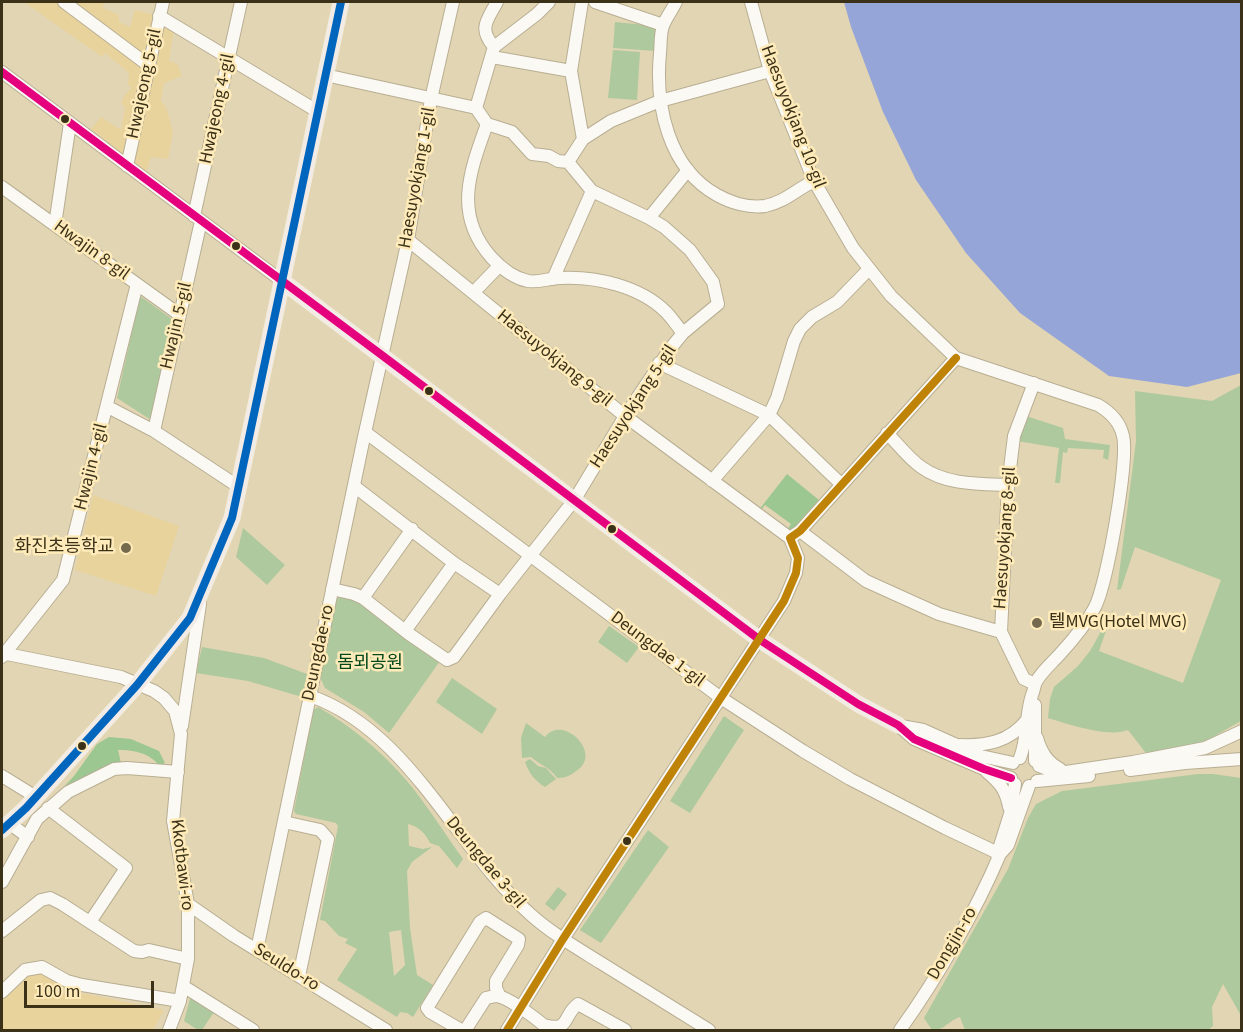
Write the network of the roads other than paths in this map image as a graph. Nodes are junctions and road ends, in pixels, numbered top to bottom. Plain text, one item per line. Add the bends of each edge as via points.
1 (64, 2) edge
2 (163, 2) edge
3 (241, 2) edge
4 (340, 2) edge
5 (453, 2) edge
6 (497, 2) edge
7 (549, 2) edge
8 (582, 2) edge
9 (595, 2) edge
10 (676, 2) edge
11 (751, 2) edge
12 (82, 8) edge
13 (159, 16) junction
14 (663, 25) junction
15 (493, 52) junction
16 (229, 59) junction
17 (148, 65) junction
18 (770, 70) junction
19 (571, 71) junction
20 (2, 72) edge
21 (325, 75) junction
22 (431, 99) junction
23 (660, 101) junction
24 (476, 108) junction
25 (317, 111) junction
26 (70, 123) junction
27 (487, 124) junction
28 (583, 139) junction
29 (568, 162) junction
30 (128, 166) junction
31 (688, 170) junction
32 (814, 181) junction
33 (2, 187) edge
34 (592, 191) junction
35 (198, 218) junction
36 (649, 218) junction
37 (55, 225) junction
38 (408, 240) junction
39 (499, 266) junction
40 (869, 269) junction
41 (553, 279) junction
42 (282, 281) junction
43 (137, 284) junction
44 (473, 292) junction
45 (180, 315) junction
46 (683, 333) junction
47 (383, 356) junction
48 (956, 358) junction
49 (659, 363) junction
50 (1034, 383) junction
51 (108, 407) junction
52 (769, 415) junction
53 (625, 416) junction
54 (154, 431) junction
55 (365, 432) junction
56 (887, 433) junction
57 (712, 481) junction
58 (841, 484) junction
59 (354, 486) junction
60 (1008, 486) junction
61 (239, 487) junction
62 (575, 499) junction
63 (412, 529) junction
64 (795, 534) junction
65 (531, 555) junction
66 (454, 563) junction
67 (333, 589) junction
68 (201, 592) junction
69 (500, 594) junction
70 (363, 598) junction
71 (405, 631) junction
72 (1001, 632) junction
73 (760, 639) junction
74 (2, 655) edge
75 (137, 684) junction
76 (1034, 690) junction
77 (310, 696) junction
78 (722, 698) junction
79 (1030, 724) junction
80 (898, 725) junction
81 (1242, 731) edge
82 (181, 734) junction
83 (954, 744) junction
84 (1242, 759) edge
85 (1016, 760) junction
86 (1037, 763) junction
87 (984, 769) junction
88 (178, 772) junction
89 (1066, 772) junction
90 (2, 776) edge
91 (1013, 781) junction
92 (1033, 784) junction
93 (36, 797) junction
94 (48, 808) junction
95 (1010, 814) junction
96 (284, 822) junction
97 (5, 826) edge
98 (28, 837) junction
99 (998, 856) junction
100 (2, 882) edge
101 (188, 904) junction
102 (90, 922) junction
103 (2, 931) edge
104 (563, 939) junction
105 (257, 950) junction
106 (188, 959) junction
107 (299, 976) junction
108 (183, 986) junction
109 (2, 992) edge
110 (500, 997) junction
111 (180, 1001) junction
112 (521, 1008) junction
113 (547, 1028) edge
114 (379, 1029) edge
115 (702, 1029) edge
116 (169, 1030) edge
117 (253, 1030) edge
118 (461, 1030) edge
119 (507, 1030) edge
120 (625, 1030) edge
121 (900, 1030) edge

1 - 12 street
2 - 13 street, Hwajeong 5-gil
3 - 16 street, Hwajeong 4-gil
4 - 21 main road
5 - 22 street, Haesuyokjang 1-gil
6 - 15 street via 484,28
7 - 15 street
8 - 19 street
9 - 14 street
10 - 14 street
11 - 18 street, Haesuyokjang 10-gil
12 - 17 street
13 - 16 street
13 - 17 street, Hwajeong 5-gil
14 - 23 street
15 - 19 street
15 - 24 street
16 - 25 street
16 - 35 street, Hwajeong 4-gil
17 - 30 street, Hwajeong 5-gil
18 - 23 street
18 - 32 street, Haesuyokjang 10-gil
19 - 28 street
20 - 26 street
21 - 22 street
21 - 25 main road
22 - 24 street
22 - 38 street, Haesuyokjang 1-gil
23 - 28 street via 611,121
23 - 31 street via 668,134
24 - 27 street
25 - 42 main road
26 - 30 street
26 - 37 street
27 - 29 street via 512,132 532,154
27 - 39 street via 470,177 468,204 470,222 480,244
28 - 29 street
29 - 34 street, Haesuyokjang 5-gil
30 - 35 street
31 - 32 street via 709,191 745,205 778,203
31 - 36 street
32 - 40 street, Haesuyokjang 10-gil
33 - 37 street, Hwajin 8-gil
34 - 36 street, Haesuyokjang 5-gil
34 - 41 street
35 - 42 street
35 - 45 street, Hwajin 5-gil
36 - 46 street, Haesuyokjang 5-gil via 690,250 713,282 718,304
37 - 43 street, Hwajin 8-gil
38 - 44 street, Haesuyokjang 9-gil
38 - 47 street, Haesuyokjang 1-gil
39 - 41 street via 528,281
39 - 44 street
40 - 48 street, Haesuyokjang 10-gil via 891,296
40 - 52 street via 837,302 800,329
41 - 46 street via 598,280 636,293 666,311
42 - 47 main road
42 - 61 main road
43 - 45 street, Hwajin 8-gil
43 - 51 street
44 - 53 street, Haesuyokjang 9-gil
45 - 54 street, Hwajin 5-gil
46 - 49 street, Haesuyokjang 5-gil
47 - 55 street, Deungdae-ro
47 - 62 main road
48 - 50 street, Haesuyokjang 10-gil
48 - 56 street
49 - 52 street
49 - 53 street, Haesuyokjang 5-gil
50 - 60 street, Haesuyokjang 8-gil via 1014,436
50 - 76 street, Haesuyokjang 10-gil via 1109,411 1123,436 1124,453 1106,573 1095,606
51 - 54 street, Hwajin 4-gil
51 - 74 street, Hwajin 4-gil via 63,580
52 - 57 street
52 - 58 street
53 - 57 street, Haesuyokjang 9-gil
53 - 62 street, Haesuyokjang 5-gil
54 - 61 street, Hwajin 4-gil
55 - 59 street, Deungdae-ro
55 - 65 street, Deungdae 1-gil
56 - 58 street
56 - 60 street via 920,467 942,478
57 - 64 street, Haesuyokjang 9-gil
58 - 64 street
59 - 63 street
59 - 67 street, Deungdae-ro
60 - 72 street, Haesuyokjang 8-gil
61 - 68 main road via 232,518
62 - 65 street, Haesuyokjang 5-gil
62 - 73 main road
63 - 66 street
63 - 70 street
64 - 72 street, Haesuyokjang 9-gil via 866,581 939,614
64 - 73 street via 796,573
65 - 69 street, Haesuyokjang 5-gil
65 - 78 street, Deungdae 1-gil
66 - 69 street
66 - 71 street
67 - 70 street
67 - 77 street, Deungdae-ro
68 - 75 main road via 190,618
68 - 82 street, Kkotbawi-ro
69 - 71 street, Haesuyokjang 5-gil via 448,661
70 - 71 street
72 - 76 street, Haesuyokjang 8-gil via 1024,679
73 - 78 street
73 - 80 main road via 858,704
74 - 75 street, Kkotbawi-ro via 122,676
75 - 82 street, Kkotbawi-ro via 164,698 175,711
75 - 93 main road
76 - 79 street via 1028,705
77 - 96 street, Deungdae-ro
77 - 104 street, Deungdae 3-gil via 357,719 380,739 424,788 502,888
78 - 99 street, Deungdae 1-gil via 850,779
78 - 104 street
79 - 83 street via 994,743
79 - 85 street
79 - 86 street
79 - 89 street via 1048,761
80 - 83 street via 923,730
80 - 87 street via 914,739
81 - 89 street via 1205,748
82 - 88 street, Kkotbawi-ro
83 - 85 street via 981,756
84 - 92 street
85 - 86 street via 1026,757
85 - 91 street via 1010,769
86 - 89 street via 1052,771
86 - 92 street via 1040,775
87 - 91 street
87 - 95 street via 1001,784
88 - 94 street via 114,769 69,792
88 - 101 street, Kkotbawi-ro via 173,821
90 - 93 street
91 - 92 street via 1022,787
91 - 95 street
92 - 99 street via 1008,845
93 - 97 main road
94 - 98 street
94 - 102 street via 126,868
95 - 99 street
96 - 105 street, Deungdae-ro
96 - 107 street via 320,830 328,839
97 - 98 street
98 - 100 street
99 - 121 street, Dongjin-ro via 933,980
101 - 105 street, Seuldo-ro
101 - 106 street, Kkotbawi-ro
102 - 103 street via 50,898 41,900
102 - 106 street via 134,951 149,950
104 - 112 street
104 - 115 street, Deungdae 3-gil
105 - 107 street, Seuldo-ro
106 - 108 street, Kkotbawi-ro
107 - 114 street, Seuldo-ro
108 - 111 street, Kkotbawi-ro
108 - 117 street
109 - 111 street via 25,970 42,967 82,985
110 - 112 street
110 - 118 street via 486,998 466,1029
110 - 118 street via 496,981 519,939 486,918 427,1008
111 - 116 street, Kkotbawi-ro
112 - 113 street
112 - 119 street
113 - 120 street via 565,1024 578,1004

